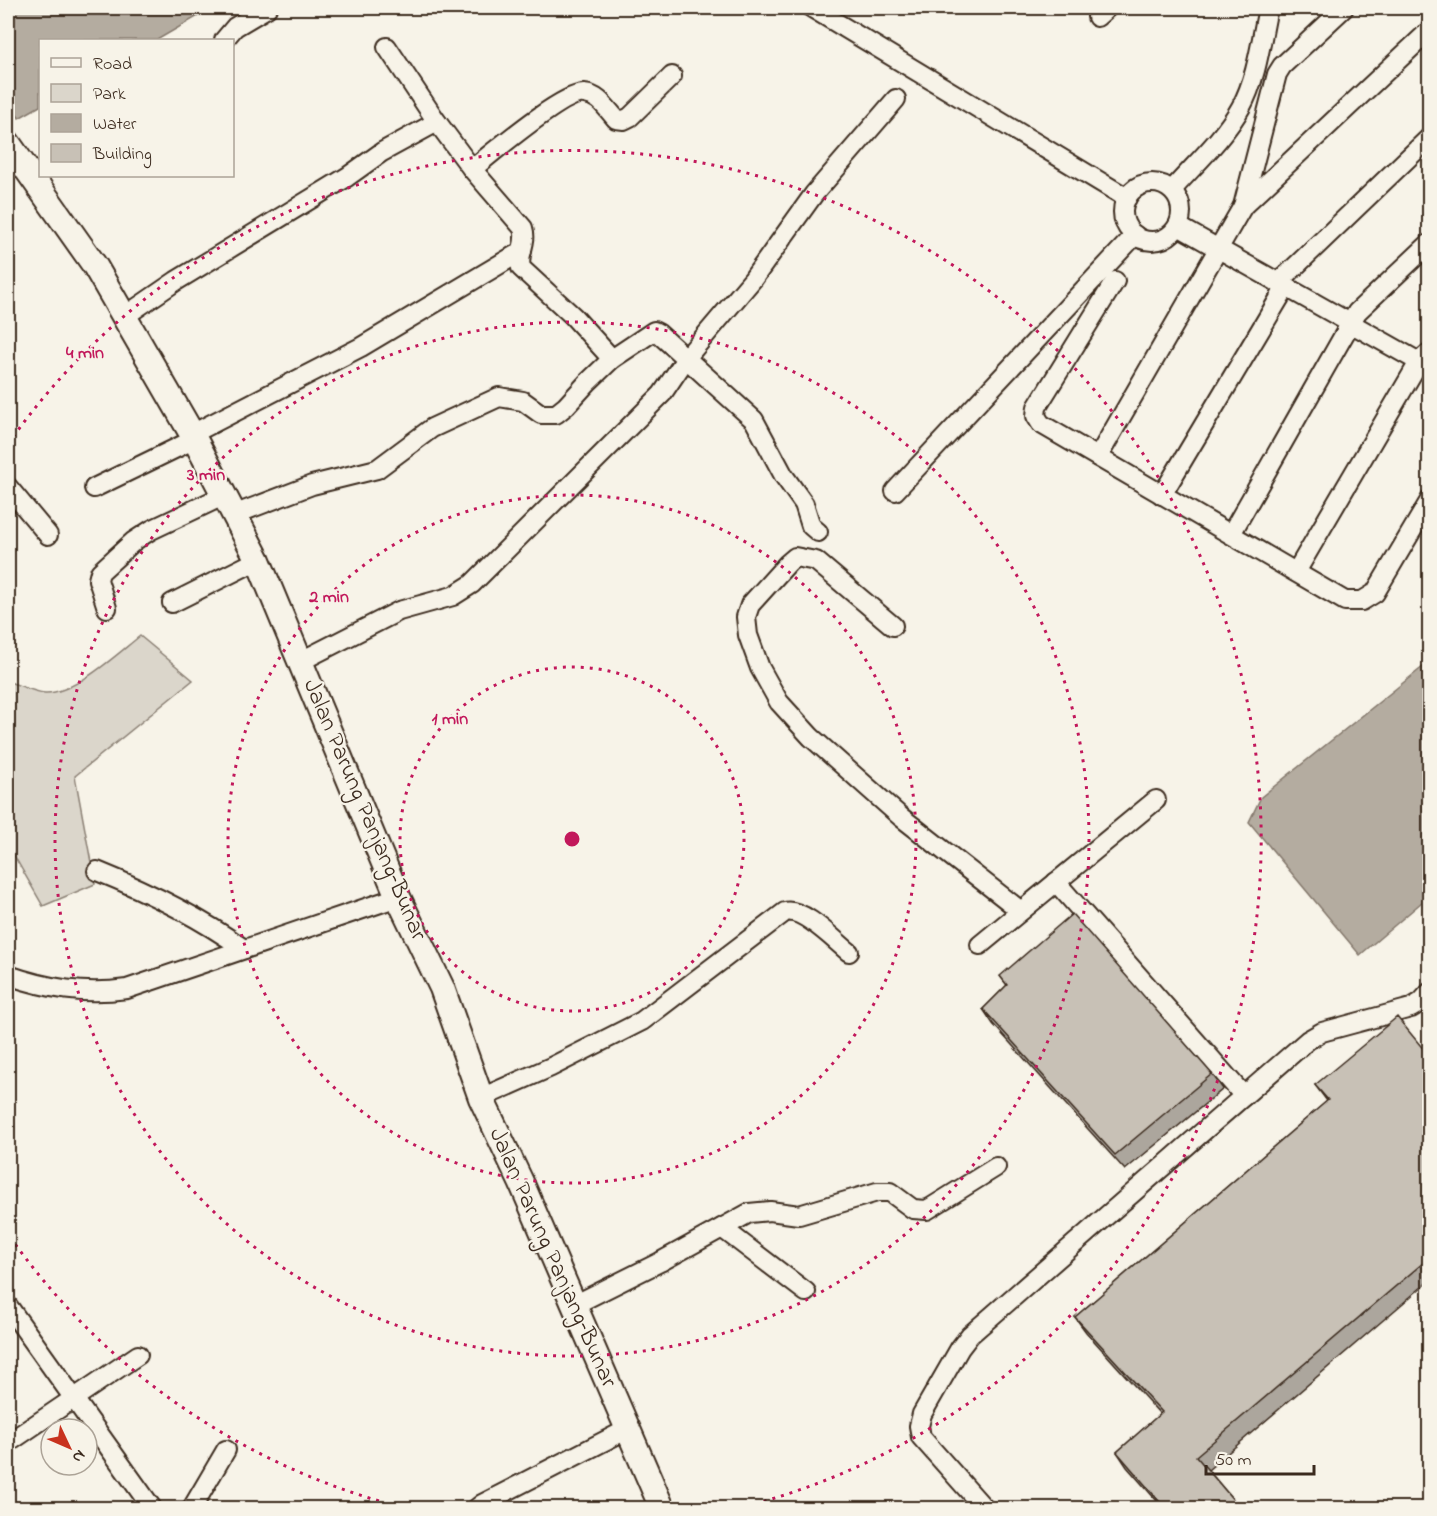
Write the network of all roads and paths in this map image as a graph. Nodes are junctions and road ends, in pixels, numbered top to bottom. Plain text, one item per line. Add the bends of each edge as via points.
1 (267, 8) edge
2 (812, 8) edge
3 (1268, 8) edge
4 (1344, 8) edge
5 (1430, 30) edge
6 (225, 39) edge
7 (387, 47) dead end
8 (672, 76) dead end
9 (896, 99) dead end
10 (437, 122) junction
11 (1430, 137) edge
12 (9, 150) edge
13 (34, 168) edge
14 (472, 169) junction
15 (40, 177) edge
16 (1172, 190) junction
17 (1127, 198) junction
18 (1243, 206) junction
19 (1178, 226) junction
20 (1135, 235) junction
21 (1430, 243) edge
22 (1218, 249) junction
23 (522, 251) junction
24 (1115, 280) dead end
25 (1282, 285) junction
26 (125, 316) junction
27 (1351, 324) junction
28 (687, 357) junction
29 (612, 360) junction
30 (1426, 361) edge
31 (194, 437) junction
32 (1098, 457) junction
33 (8, 487) edge
34 (94, 488) dead end
35 (895, 491) dead end
36 (1162, 495) junction
37 (1430, 500) edge
38 (230, 505) junction
39 (818, 532) dead end
40 (1231, 534) junction
41 (48, 535) dead end
42 (258, 560) junction
43 (1296, 572) junction
44 (172, 603) dead end
45 (107, 608) dead end
46 (893, 626) dead end
47 (301, 660) junction
48 (1156, 800) dead end
49 (97, 871) dead end
50 (1056, 882) junction
51 (398, 897) junction
52 (1021, 911) junction
53 (980, 945) dead end
54 (244, 949) junction
55 (849, 952) dead end
56 (8, 975) edge
57 (1430, 992) edge
58 (1244, 1096) junction
59 (482, 1098) junction
60 (996, 1167) dead end
61 (722, 1228) junction
62 (806, 1292) dead end
63 (574, 1305) junction
64 (8, 1306) edge
65 (138, 1355) dead end
66 (73, 1399) junction
67 (626, 1430) junction
68 (8, 1443) edge
69 (226, 1450) dead end
70 (152, 1509) edge
71 (192, 1509) edge
72 (477, 1509) edge
73 (662, 1509) edge
74 (984, 1509) edge

1 - 6 street via 235,27
2 - 17 street
3 - 16 street via 1242,106
4 - 18 street via 1277,74
5 - 18 street
7 - 10 street
8 - 14 street via 624,120 616,119 596,97 573,95
9 - 28 street via 814,194 753,279
10 - 14 street
10 - 26 street via 382,152
11 - 25 street
12 - 13 main road, Jalan Parung Panjang–Bunar
14 - 23 street via 523,228 526,238
15 - 26 main road, Jalan Parung Panjang–Bunar
16 - 17 street via 1163,184 1143,184
16 - 19 street via 1181,207
17 - 20 street via 1124,218
18 - 22 street
19 - 20 street via 1163,239 1143,240
19 - 22 street
20 - 35 street
21 - 27 street via 1357,312
22 - 25 street
22 - 32 street
23 - 29 street via 521,268 573,316
23 - 31 street via 362,347
24 - 32 street via 1036,407 1041,424
25 - 27 street
25 - 36 street
26 - 31 main road, Jalan Parung Panjang–Bunar
27 - 30 street
27 - 40 street
28 - 29 street via 654,331
28 - 39 street via 754,420 804,504 811,526
28 - 47 street via 662,394 472,584 453,596 399,611
29 - 38 street via 556,414 541,414 523,401 498,397 432,428 377,469
30 - 43 street
31 - 34 street
31 - 38 main road, Jalan Parung Panjang–Bunar
32 - 36 street
33 - 41 street
36 - 40 street
37 - 43 street via 1374,593 1362,601 1345,601
38 - 42 main road, Jalan Parung Panjang–Bunar
38 - 45 street via 151,530 134,541 100,572 98,580
40 - 43 street
42 - 44 street
42 - 47 main road, Jalan Parung Panjang–Bunar
46 - 52 street via 816,561 795,557 750,605 746,617 760,668 779,702 811,737 901,818
47 - 51 main road, Jalan Parung Panjang–Bunar
48 - 50 street
49 - 54 street via 146,891 208,924
50 - 52 street
50 - 58 street
51 - 54 street
51 - 59 main road, Jalan Parung Panjang–Bunar via 442,988
52 - 53 street
54 - 56 street via 127,989 110,991 40,986
55 - 59 street via 803,915 793,910 785,912 642,1021
57 - 58 street via 1411,1008 1322,1032
58 - 74 street via 970,1335 960,1348 919,1426 921,1437
59 - 63 main road, Jalan Parung Panjang–Bunar
60 - 61 street via 927,1210 913,1209 890,1192 877,1192 799,1215 749,1213
61 - 62 street
61 - 63 street
63 - 67 main road, Jalan Parung Panjang–Bunar
64 - 66 street
65 - 66 street
66 - 68 street
66 - 70 street
67 - 72 street
67 - 73 main road, Jalan Parung Panjang–Bunar
69 - 71 street

